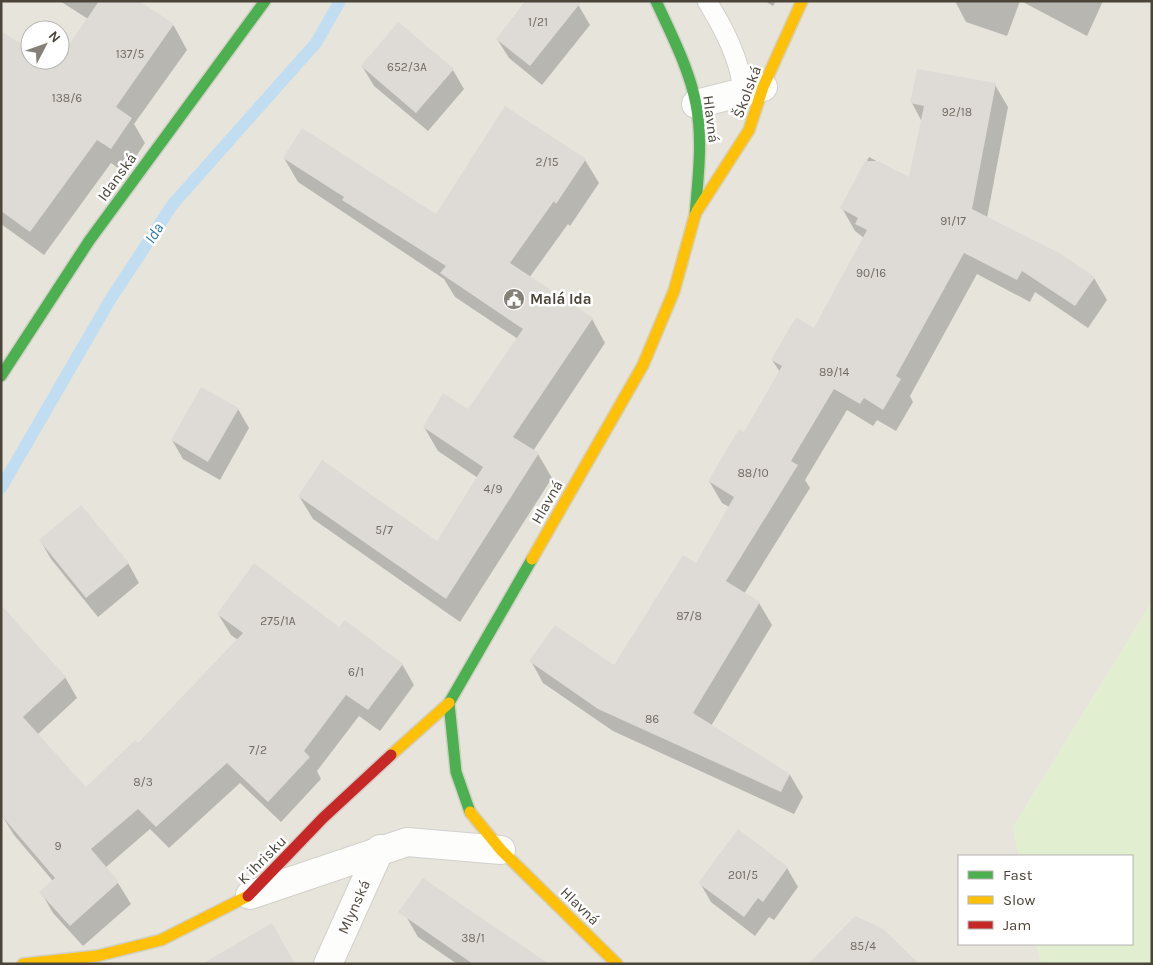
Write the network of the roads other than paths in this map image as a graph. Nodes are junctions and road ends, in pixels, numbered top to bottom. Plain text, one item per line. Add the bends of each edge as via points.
1 (265, 1) edge
2 (656, 1) edge
3 (707, 1) edge
4 (802, 1) edge
5 (753, 89) junction
6 (696, 104) junction
7 (695, 215) junction
8 (1, 376) edge
9 (449, 703) junction
10 (380, 849) junction
11 (501, 850) junction
12 (250, 895) junction
13 (101, 960) edge
14 (23, 964) edge
15 (328, 964) edge
16 (617, 964) edge

1 - 8 street, Idanská via 89,241
2 - 6 street, Hlavná via 682,58
3 - 5 lane via 724,30 742,76
4 - 5 street, Školská
5 - 6 street
5 - 7 street, Školská via 749,130
6 - 7 street, Hlavná via 700,144
7 - 9 street, Hlavná via 674,290 643,364
9 - 11 street, Hlavná via 456,772 471,816
9 - 12 street, K ihrisku via 323,818
10 - 11 street via 407,842
10 - 12 street
10 - 15 street, Mlynská
11 - 16 street, Hlavná
12 - 13 street, K ihrisku via 161,940
13 - 14 street, K ihrisku

